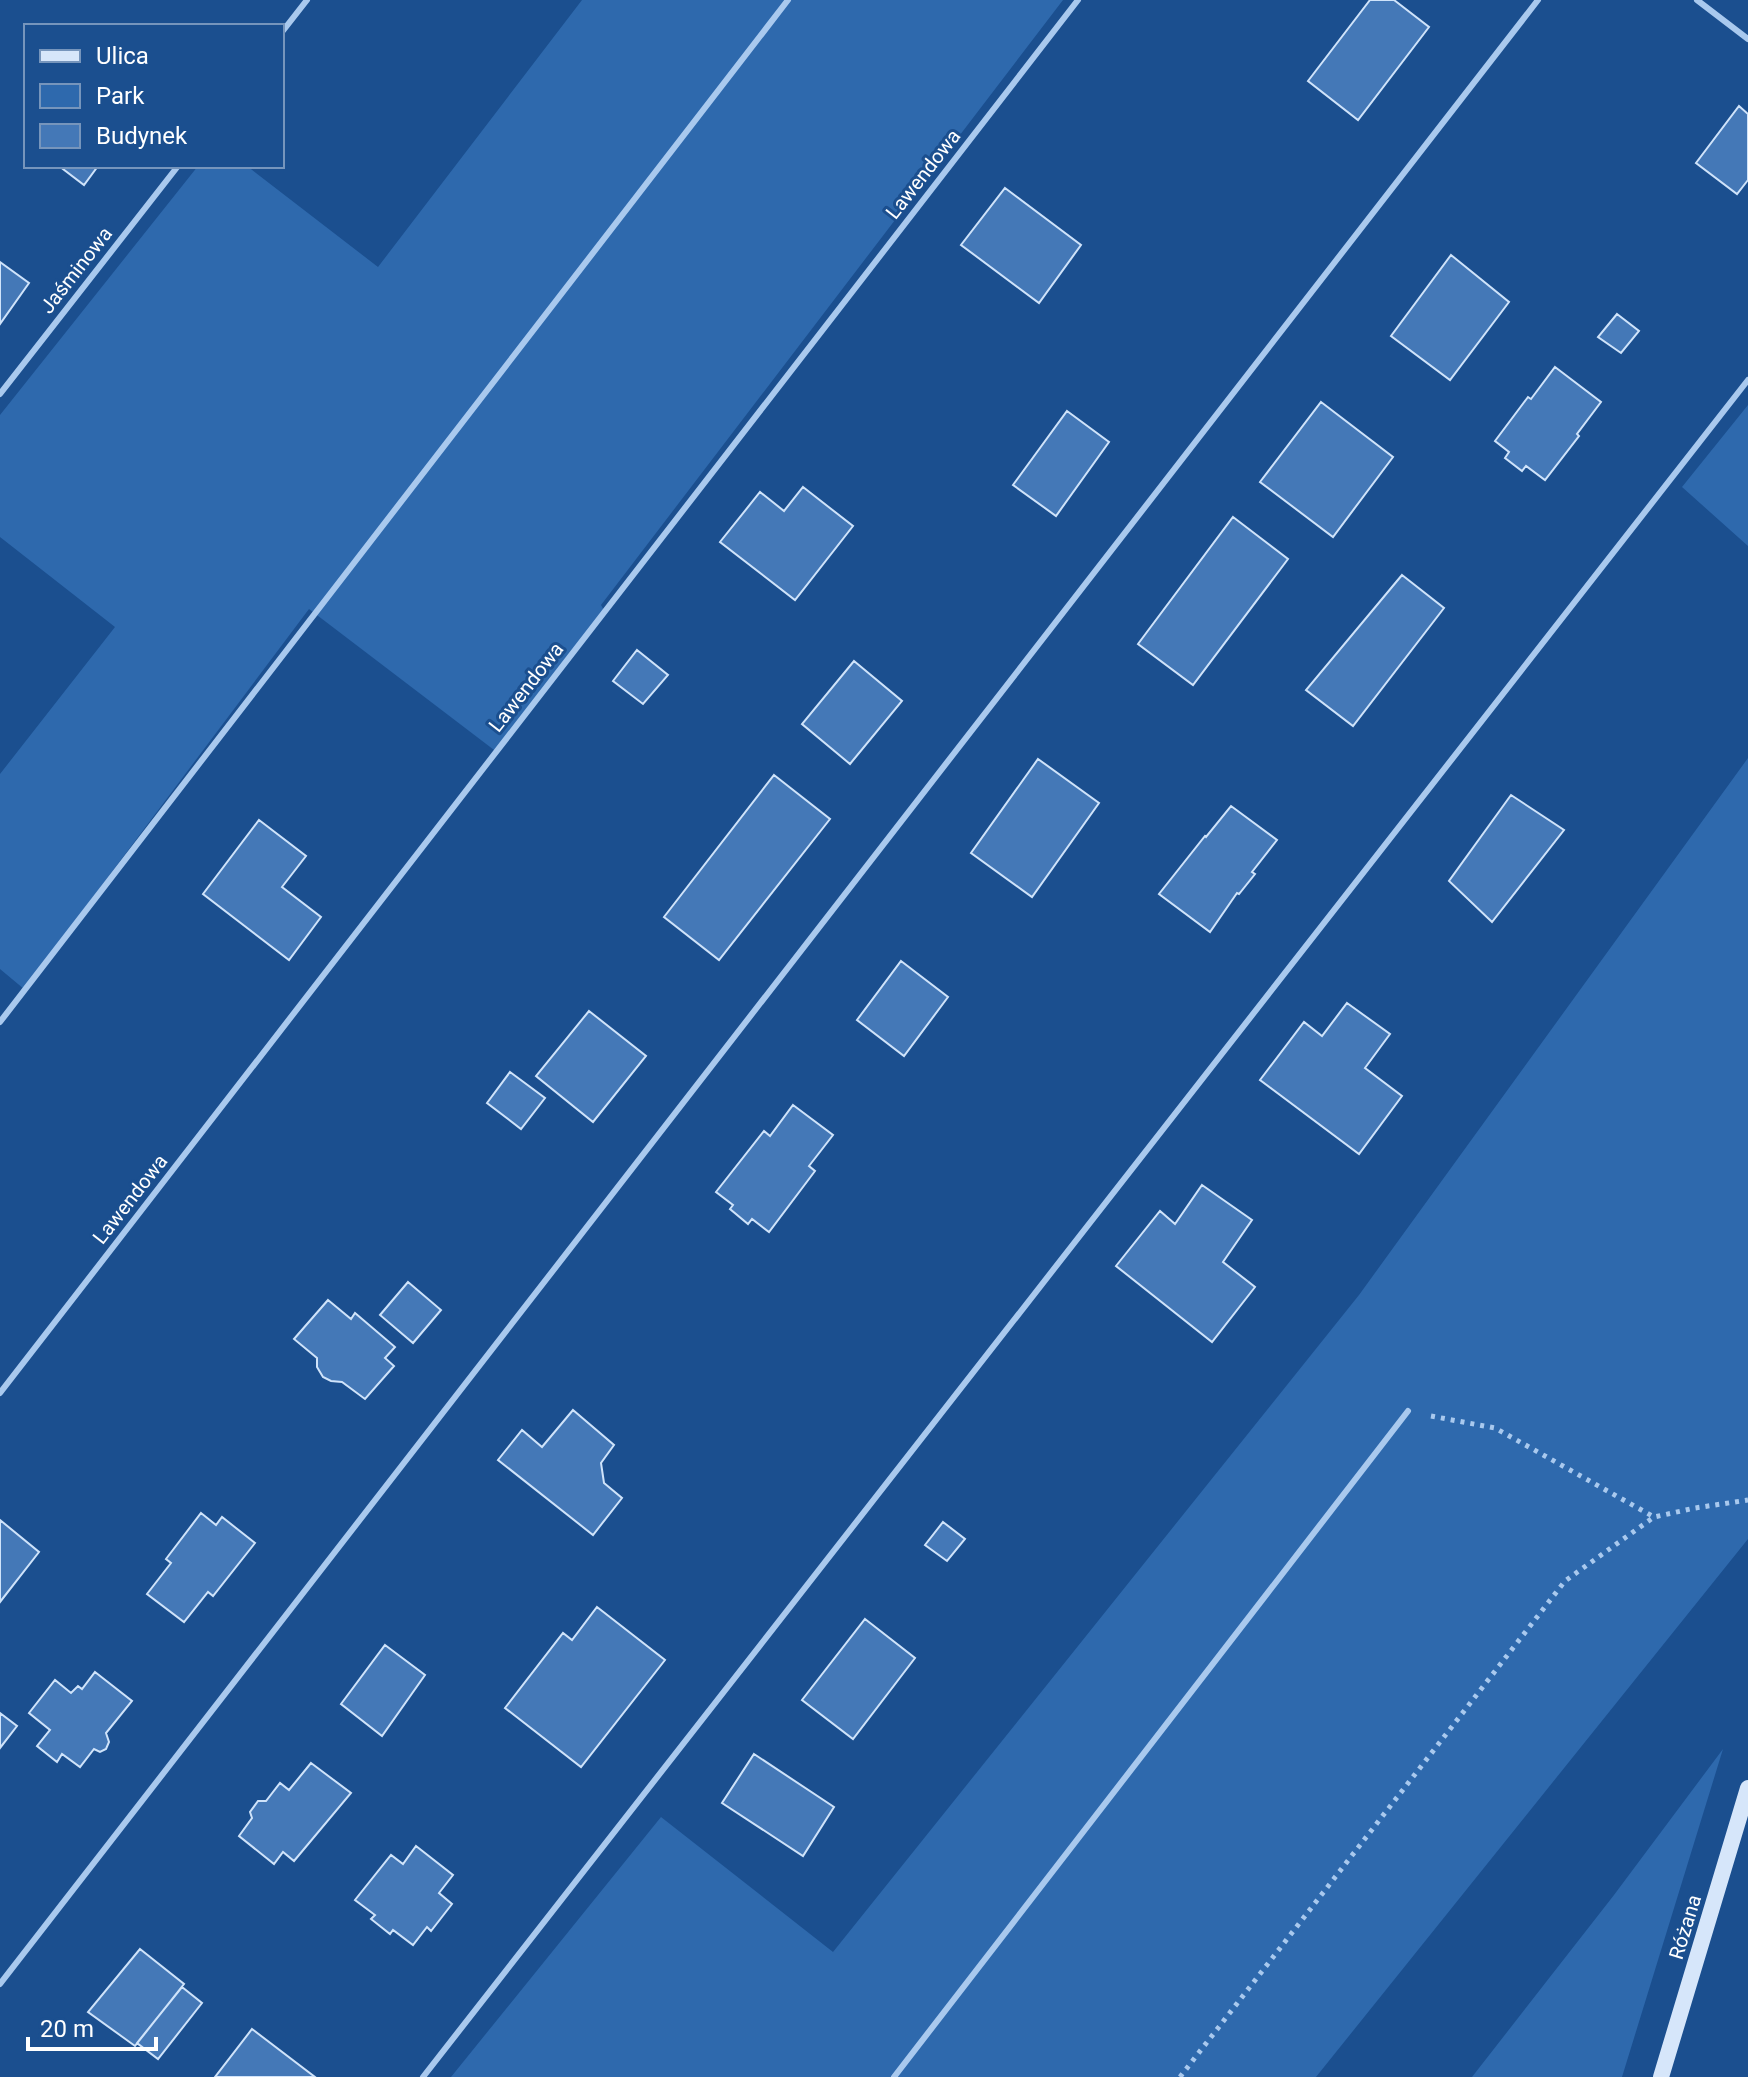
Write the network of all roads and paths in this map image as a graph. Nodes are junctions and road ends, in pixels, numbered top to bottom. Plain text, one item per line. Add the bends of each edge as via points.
1 (307, 0) edge
2 (788, 0) edge
3 (1078, 0) edge
4 (1538, 0) edge
5 (1697, 0) edge
6 (284, 29) edge
7 (1748, 39) edge
8 (176, 168) edge
9 (1748, 380) edge
10 (0, 394) edge
11 (0, 1022) edge
12 (0, 1393) edge
13 (1408, 1411) joint
14 (1748, 1500) edge
15 (1654, 1517) junction
16 (1748, 1788) edge
17 (0, 1984) edge
18 (423, 2077) edge
19 (894, 2077) edge
20 (1180, 2077) edge
21 (1661, 2077) edge

1 - 6 lane
2 - 11 lane
3 - 12 lane, Lawendowa
4 - 17 lane
5 - 7 lane
8 - 10 lane, Jaśminowa
9 - 18 lane
13 - 15 path via 1495,1428
13 - 19 lane
14 - 15 path
15 - 20 path via 1565,1581
16 - 21 street, Różana

